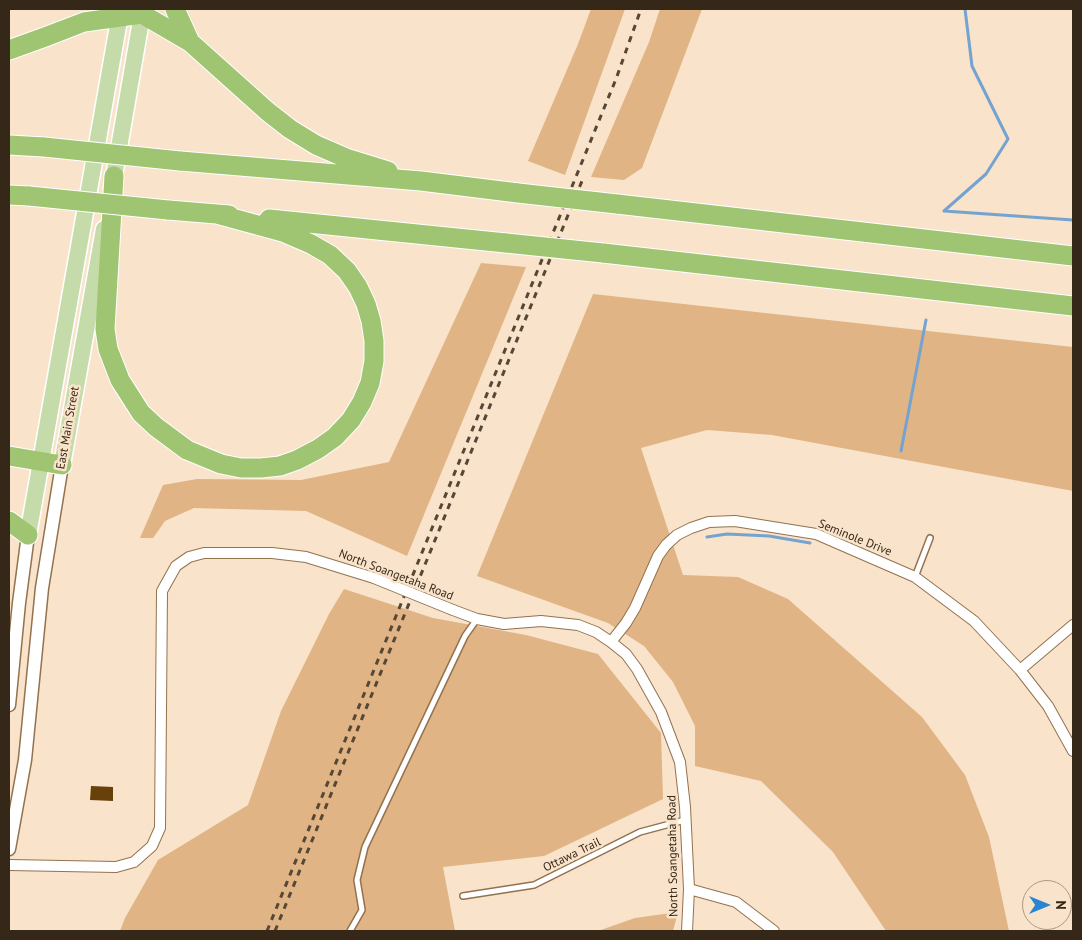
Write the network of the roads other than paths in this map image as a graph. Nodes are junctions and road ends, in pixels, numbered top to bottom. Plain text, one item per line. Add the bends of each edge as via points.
1 (174, 9) edge
2 (142, 11) edge
3 (120, 13) edge
4 (190, 42) junction
5 (9, 50) edge
6 (9, 145) edge
7 (114, 176) junction
8 (421, 181) junction
9 (9, 195) edge
10 (217, 214) junction
11 (1073, 256) edge
12 (1073, 306) edge
13 (9, 456) edge
14 (40, 462) junction
15 (62, 465) junction
16 (9, 521) edge
17 (28, 535) junction
18 (930, 538) dead end
19 (915, 577) junction
20 (477, 620) junction
21 (1073, 626) edge
22 (611, 642) junction
23 (1020, 670) junction
24 (9, 705) edge
25 (1073, 751) edge
26 (686, 820) junction
27 (9, 849) edge
28 (9, 865) edge
29 (689, 889) junction
30 (463, 896) dead end
31 (350, 931) edge
32 (687, 931) edge
33 (774, 931) edge

1 - 4 highway
2 - 3 highway
2 - 4 highway
2 - 7 main road, East Main Street
3 - 5 highway via 84,22
3 - 14 main road, East Main Street
4 - 8 highway via 290,129 346,158
6 - 8 highway, bridge
7 - 10 highway via 105,329 108,349 120,380 142,413 187,450 221,464 241,468 280,466 318,449 351,420 370,383 374,361 372,321 358,287 330,255 283,232
7 - 15 main road, East Main Street
8 - 11 highway, bridge
9 - 10 highway, bridge
10 - 12 highway, bridge
13 - 14 highway
14 - 15 highway
14 - 17 main road, East Main Street
15 - 27 street, East Main Street via 42,588 25,760
16 - 17 highway
17 - 24 street, East Main Street
18 - 19 lane
19 - 22 street, Seminole Drive via 816,534 735,521 709,522 677,535 666,545 635,608
19 - 23 street, Seminole Drive via 974,621
20 - 22 street, North Soangetaha Road via 504,624 541,621 578,625
20 - 28 street, North Soangetaha Road, bridge via 374,578 314,559 272,553 204,553 189,557 176,566 162,591 160,828 152,846 134,862 116,867
20 - 31 lane via 465,636 365,847 356,880 362,910
21 - 23 street
22 - 26 street, North Soangetaha Road via 638,669 661,712 680,762
23 - 25 street, Seminole Drive via 1048,706
26 - 29 street, North Soangetaha Road
26 - 30 lane, Ottawa Trail via 640,832 534,884
29 - 32 street, North Soangetaha Road
29 - 33 street via 736,902

